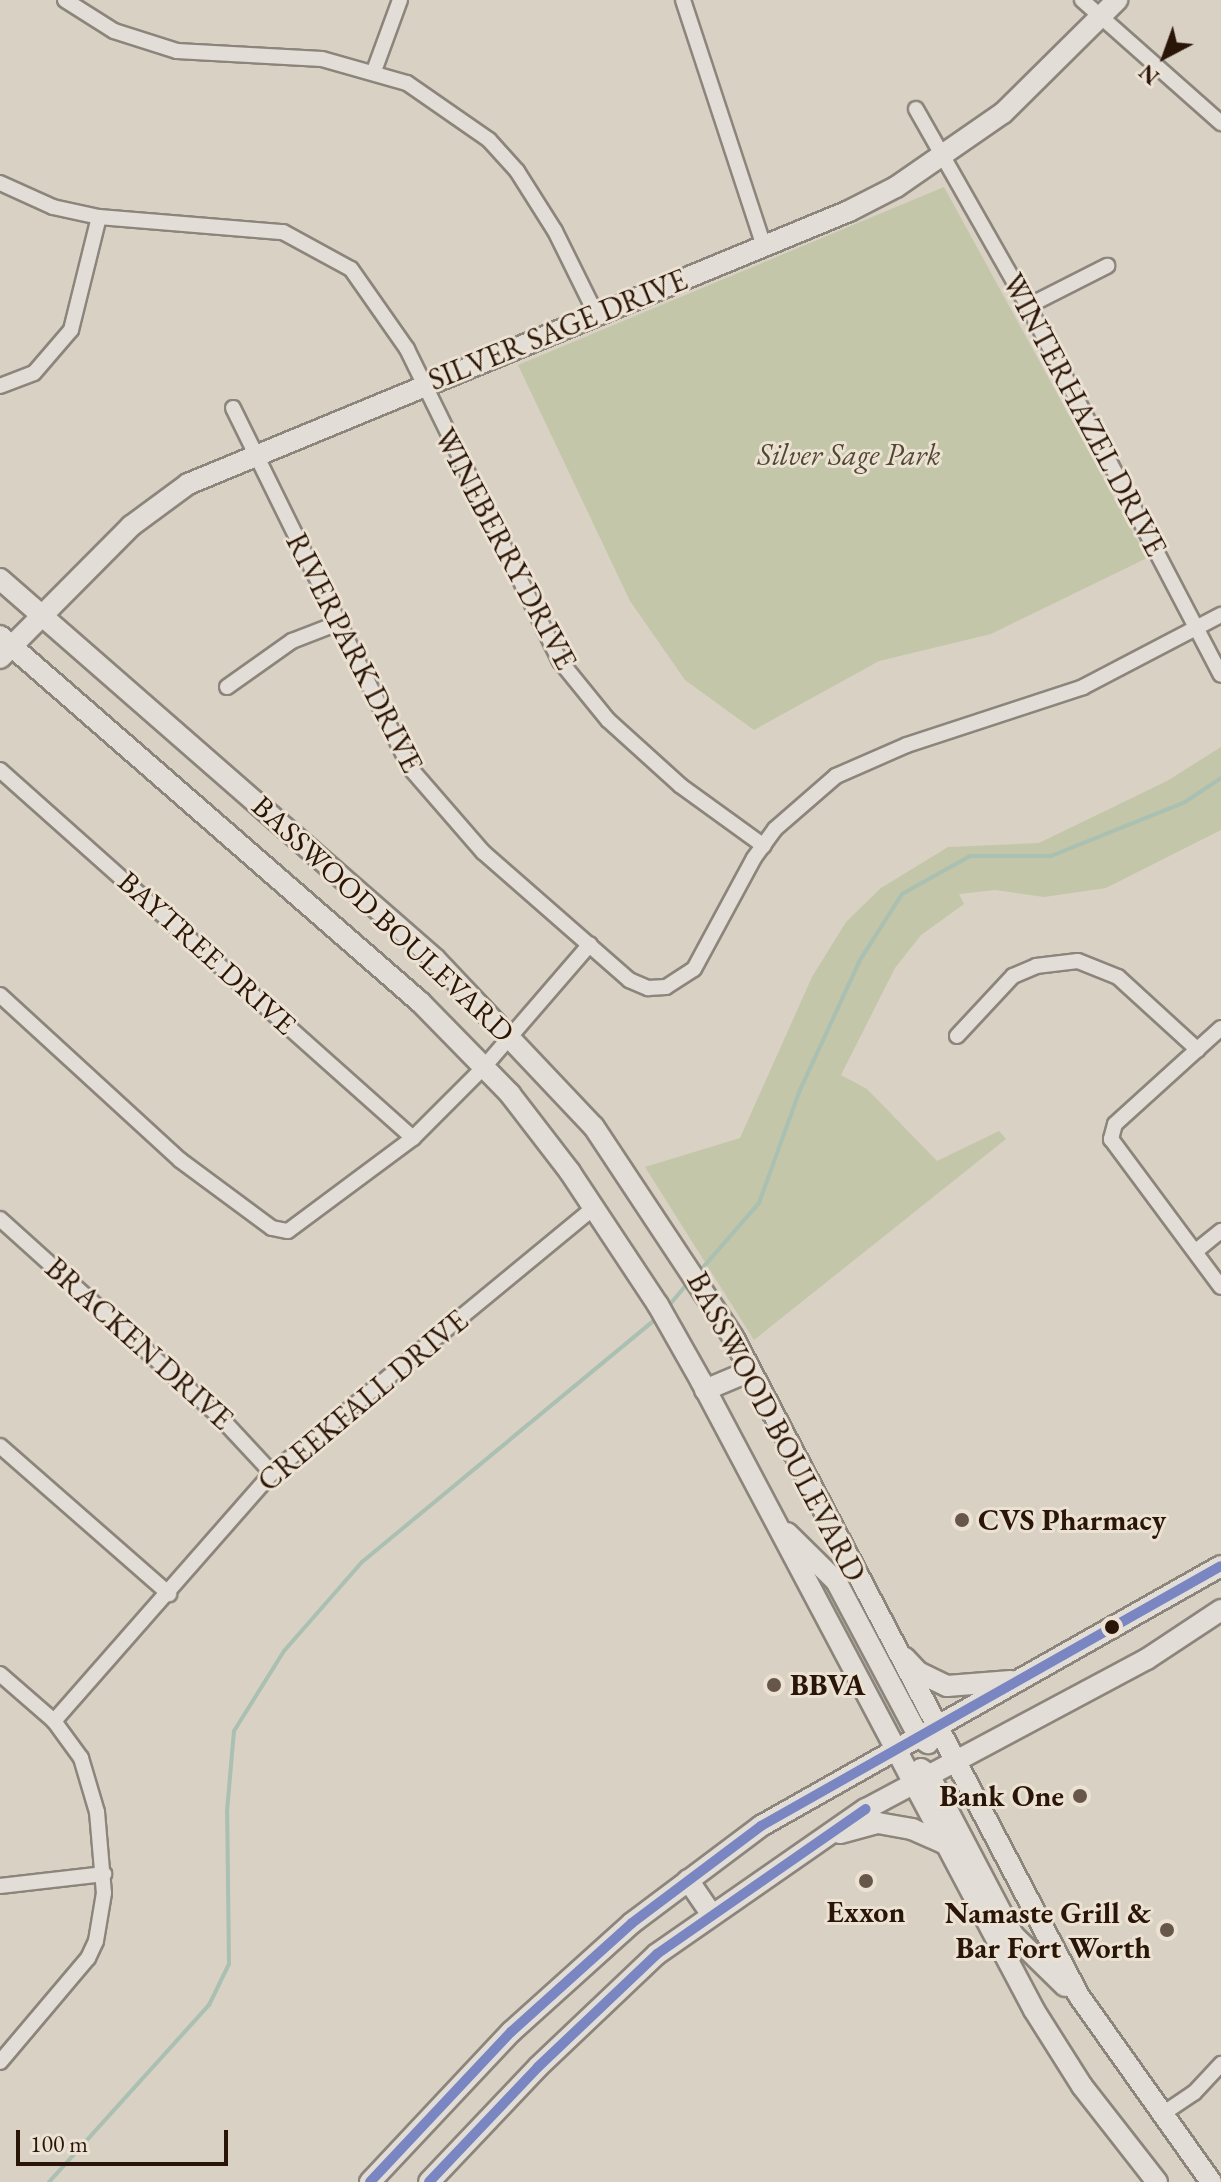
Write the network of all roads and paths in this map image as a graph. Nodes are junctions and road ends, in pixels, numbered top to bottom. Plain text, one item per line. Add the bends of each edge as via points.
1 (65, 0) edge
2 (400, 0) edge
3 (683, 0) edge
4 (1082, 0) edge
5 (1117, 0) edge
6 (1102, 18) junction
7 (374, 71) junction
8 (916, 109) dead end
9 (1221, 123) edge
10 (946, 156) junction
11 (0, 183) edge
12 (99, 217) junction
13 (764, 246) junction
14 (1107, 266) dead end
15 (1028, 306) junction
16 (597, 316) junction
17 (0, 386) edge
18 (421, 387) junction
19 (233, 408) dead end
20 (254, 453) junction
21 (0, 579) edge
22 (40, 614) junction
23 (1221, 615) edge
24 (336, 624) junction
25 (1195, 629) junction
26 (4, 646) edge
27 (1221, 675) edge
28 (227, 687) dead end
29 (0, 770) edge
30 (764, 846) junction
31 (590, 944) junction
32 (0, 995) edge
33 (1221, 1028) edge
34 (510, 1035) junction
35 (957, 1036) dead end
36 (1198, 1050) junction
37 (484, 1067) junction
38 (413, 1138) junction
39 (595, 1207) junction
40 (0, 1219) edge
41 (1221, 1231) edge
42 (1196, 1251) junction
43 (1221, 1287) edge
44 (750, 1371) junction
45 (705, 1390) junction
46 (0, 1446) edge
47 (272, 1473) junction
48 (773, 1519) junction
49 (1221, 1566) edge
50 (169, 1594) junction
51 (1221, 1610) edge
52 (893, 1646) junction
53 (0, 1674) edge
54 (1027, 1679) junction
55 (54, 1721) junction
56 (927, 1732) junction
57 (895, 1750) junction
58 (954, 1762) junction
59 (920, 1779) junction
60 (817, 1840) junction
61 (943, 1843) junction
62 (104, 1874) junction
63 (688, 1880) junction
64 (0, 1886) edge
65 (712, 1915) junction
66 (1085, 2005) junction
67 (0, 2062) edge
68 (1221, 2064) edge
69 (1161, 2115) junction
70 (370, 2182) edge
71 (429, 2182) edge
72 (1157, 2182) edge
73 (1211, 2182) edge

1 - 7 street via 114,31 177,51 322,59
2 - 7 street
3 - 13 street
4 - 6 street
5 - 6 main road, SILVER SAGE DRIVE
6 - 9 street
6 - 10 main road, SILVER SAGE DRIVE via 1003,113
7 - 16 street via 436,100 489,140 517,171 555,231
8 - 10 street, WINTERHAZEL DRIVE
10 - 13 main road, SILVER SAGE DRIVE via 849,211
10 - 15 street, WINTERHAZEL DRIVE
11 - 12 street, WINEBERRY DRIVE via 53,207
12 - 17 street via 71,330 34,373
12 - 18 street, WINEBERRY DRIVE via 283,232 334,256 368,289 393,324
13 - 16 main road, SILVER SAGE DRIVE
14 - 15 street
15 - 25 street, WINTERHAZEL DRIVE
16 - 18 main road, SILVER SAGE DRIVE
18 - 20 main road, SILVER SAGE DRIVE
18 - 30 street, WINEBERRY DRIVE via 540,625 583,692 681,786
19 - 20 street, RIVERPARK DRIVE
20 - 22 main road, SILVER SAGE DRIVE via 188,484 142,518
20 - 24 street, RIVERPARK DRIVE
21 - 22 main road, BASSWOOD BOULEVARD
22 - 26 main road, SILVER SAGE DRIVE
22 - 34 main road, BASSWOOD BOULEVARD via 425,949
23 - 25 street
24 - 28 street via 292,641
24 - 31 street, RIVERPARK DRIVE via 380,717 438,806
25 - 27 street, WINTERHAZEL DRIVE
25 - 30 street via 1083,687 861,762 806,801
26 - 37 main road, BASSWOOD BOULEVARD via 420,1002
29 - 38 street, BAYTREE DRIVE
30 - 31 street, RIVERPARK DRIVE via 694,969 659,987 629,980
31 - 34 street
32 - 38 street via 180,1160 272,1228 299,1227
33 - 36 street
34 - 37 street
34 - 44 main road, BASSWOOD BOULEVARD via 594,1127 684,1259
35 - 36 street via 1013,976 1036,966 1078,961 1118,977
36 - 42 street via 1115,1124 1111,1139
37 - 38 street
37 - 39 main road, BASSWOOD BOULEVARD
39 - 45 main road, BASSWOOD BOULEVARD
39 - 47 street, CREEKFALL DRIVE
40 - 47 street, BRACKEN DRIVE via 219,1416
41 - 42 street
42 - 43 street
44 - 45 main road
44 - 52 main road, BASSWOOD BOULEVARD
45 - 48 main road, BASSWOOD BOULEVARD
46 - 50 street
47 - 50 street, CREEKFALL DRIVE
48 - 56 main road via 836,1581
48 - 57 main road, BASSWOOD BOULEVARD
49 - 54 main road
50 - 55 street, CREEKFALL DRIVE
51 - 58 main road via 1147,1659
52 - 54 main road via 918,1672 947,1686
52 - 56 main road, BASSWOOD BOULEVARD
53 - 55 street
54 - 56 main road
55 - 62 street via 74,1744 92,1789
56 - 57 main road
56 - 58 main road, BASSWOOD BOULEVARD
57 - 59 main road, BASSWOOD BOULEVARD
57 - 63 main road via 761,1826
58 - 59 main road
58 - 66 main road, BASSWOOD BOULEVARD
59 - 60 main road
59 - 61 main road, BASSWOOD BOULEVARD
59 - 66 main road via 1013,1935
60 - 61 main road via 878,1823 912,1829
60 - 65 main road
61 - 72 main road, BASSWOOD BOULEVARD via 1034,2010 1082,2086
62 - 64 street
62 - 67 street via 96,1941 88,1958
63 - 65 main road
63 - 70 main road via 511,2032
65 - 71 main road via 657,1954 538,2067
66 - 69 main road, BASSWOOD BOULEVARD
68 - 69 street via 1194,2093
69 - 73 main road, BASSWOOD BOULEVARD

